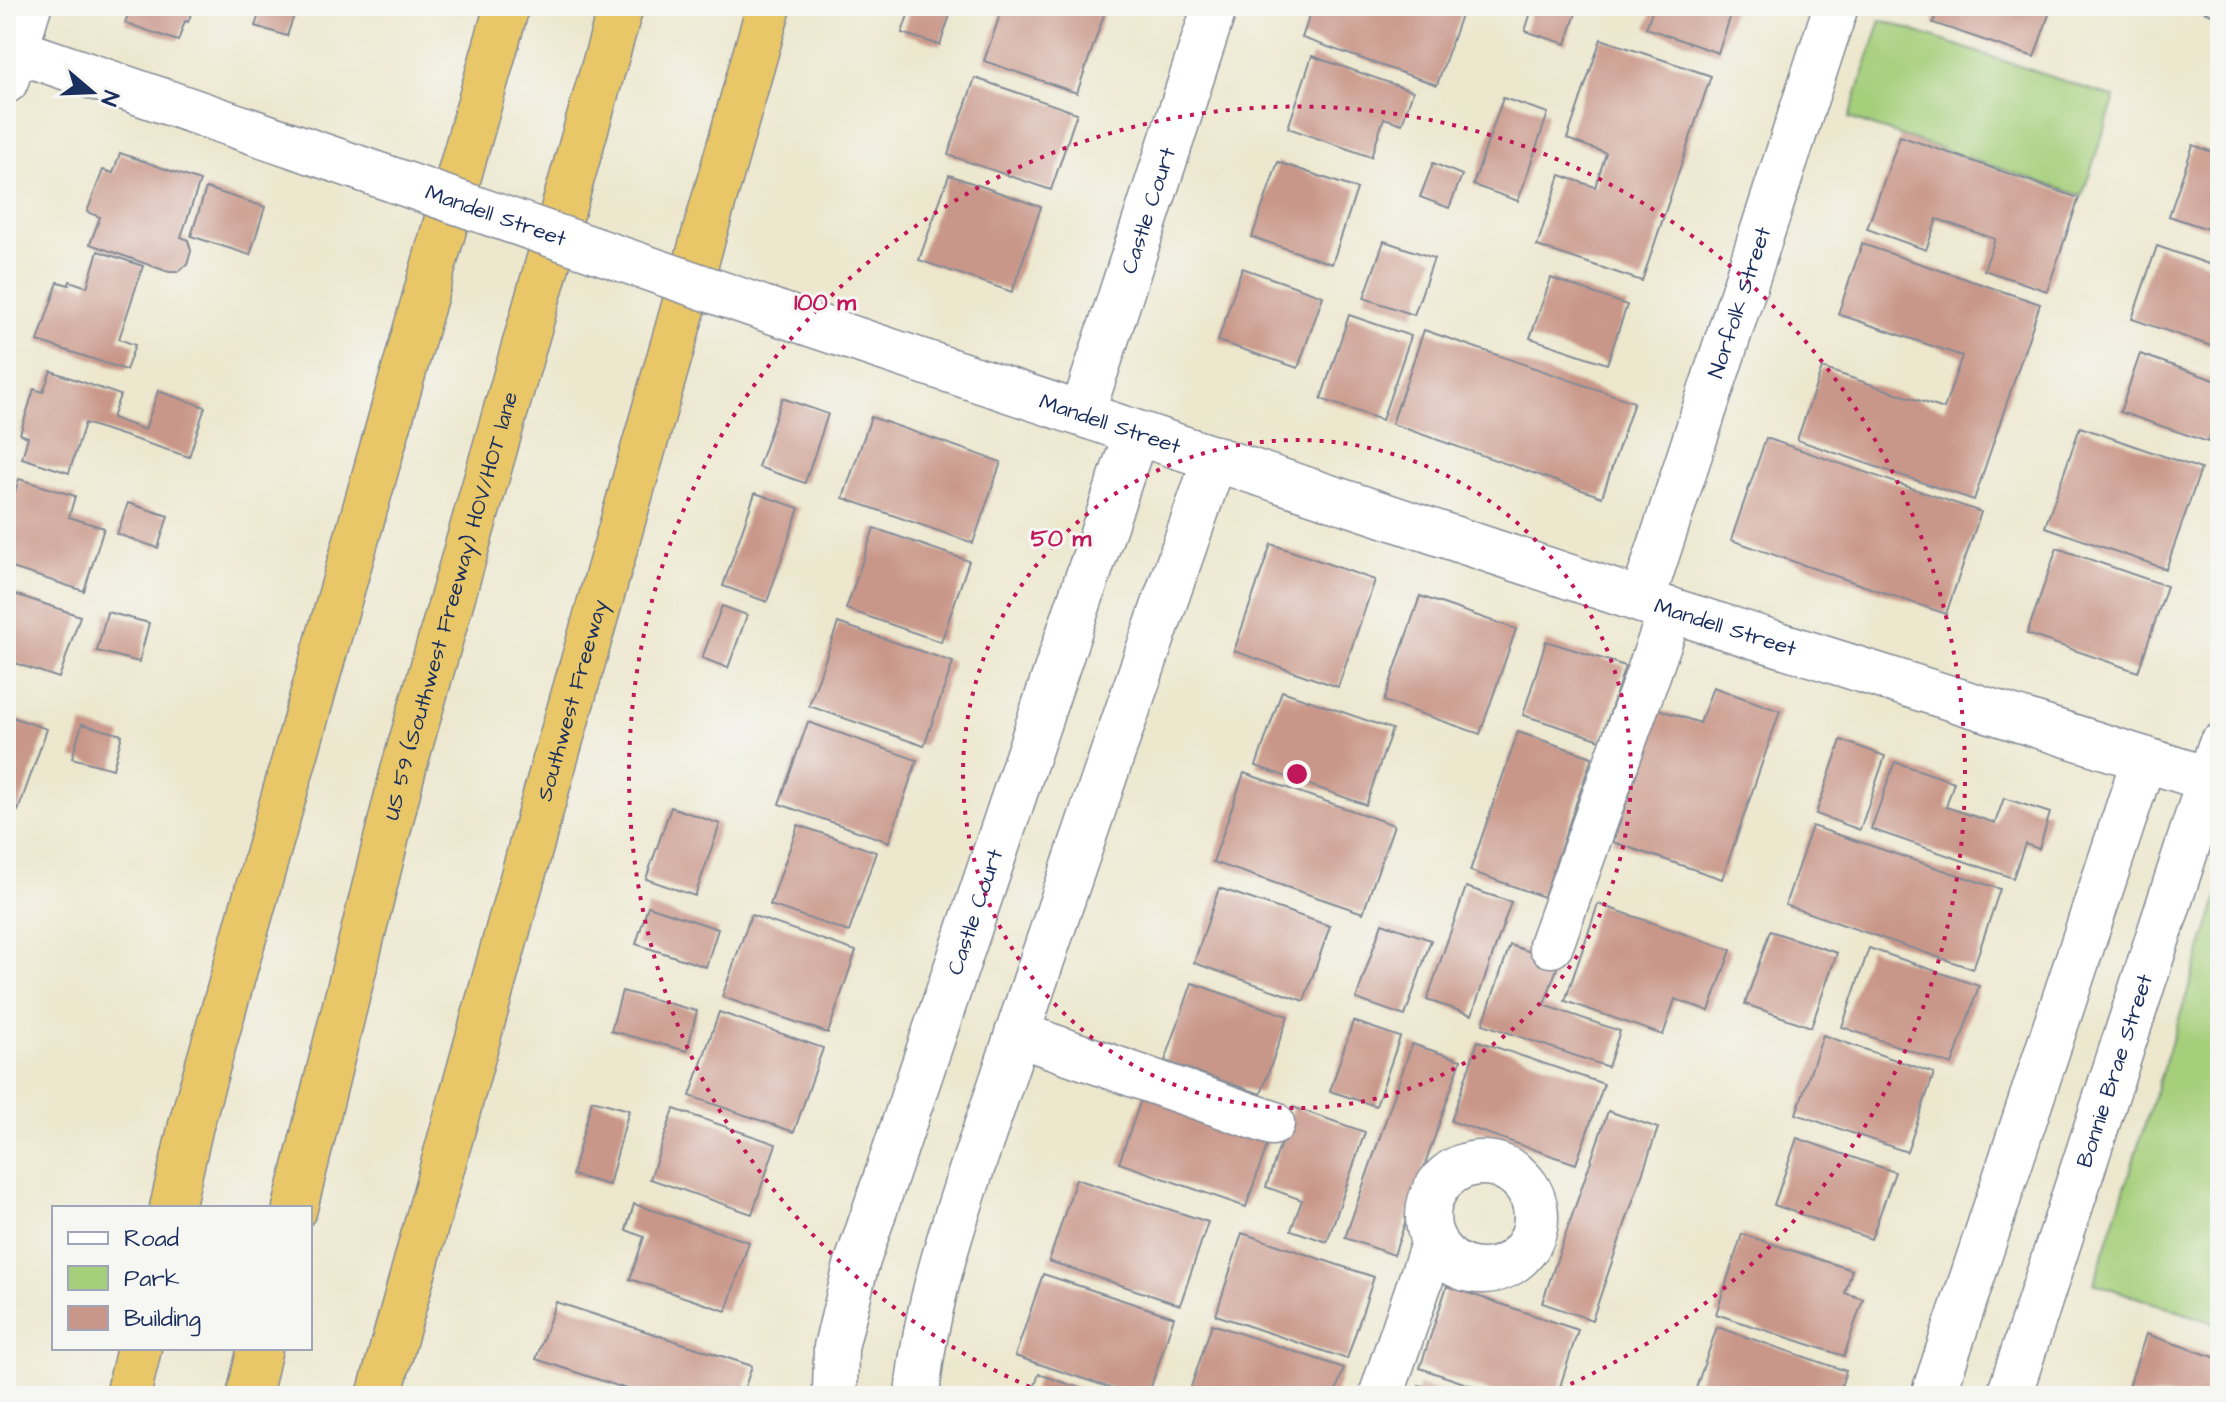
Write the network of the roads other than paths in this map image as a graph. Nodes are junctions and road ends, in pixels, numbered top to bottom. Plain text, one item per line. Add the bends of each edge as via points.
1 (29, 6) edge
2 (507, 6) edge
3 (621, 6) edge
4 (769, 6) edge
5 (1215, 6) edge
6 (1836, 6) edge
7 (9, 59) edge
8 (1082, 414) junction
9 (1136, 433) junction
10 (1215, 458) junction
11 (1656, 605) junction
12 (2144, 759) junction
13 (2216, 769) edge
14 (1551, 945) dead end
15 (1017, 1034) junction
16 (1272, 1123) dead end
17 (172, 1206) edge
18 (295, 1206) edge
19 (1434, 1241) dead end
20 (139, 1350) edge
21 (260, 1350) edge
22 (128, 1396) edge
23 (249, 1396) edge
24 (379, 1396) edge
25 (835, 1396) edge
26 (917, 1396) edge
27 (1381, 1396) edge
28 (1933, 1396) edge
29 (2009, 1396) edge

1 - 7 street
2 - 17 highway
3 - 18 highway, US 59 (Southwest Freeway) HOV/HOT lane via 403,771
4 - 24 highway, Southwest Freeway
5 - 8 street, Castle Court
6 - 11 street, Norfolk Street
7 - 8 street, Mandell Street, bridge via 356,167
8 - 9 street, Mandell Street
9 - 10 street, Mandell Street
9 - 25 street, Castle Court via 856,1266 836,1347
10 - 11 street, Mandell Street
10 - 15 street
11 - 12 street, Mandell Street
11 - 14 street, Norfolk Street
12 - 13 street, Mandell Street
12 - 28 street
13 - 29 street, Bonnie Brae Street
15 - 16 street
15 - 26 street via 944,1258
19 - 27 street
20 - 22 highway
21 - 23 highway

